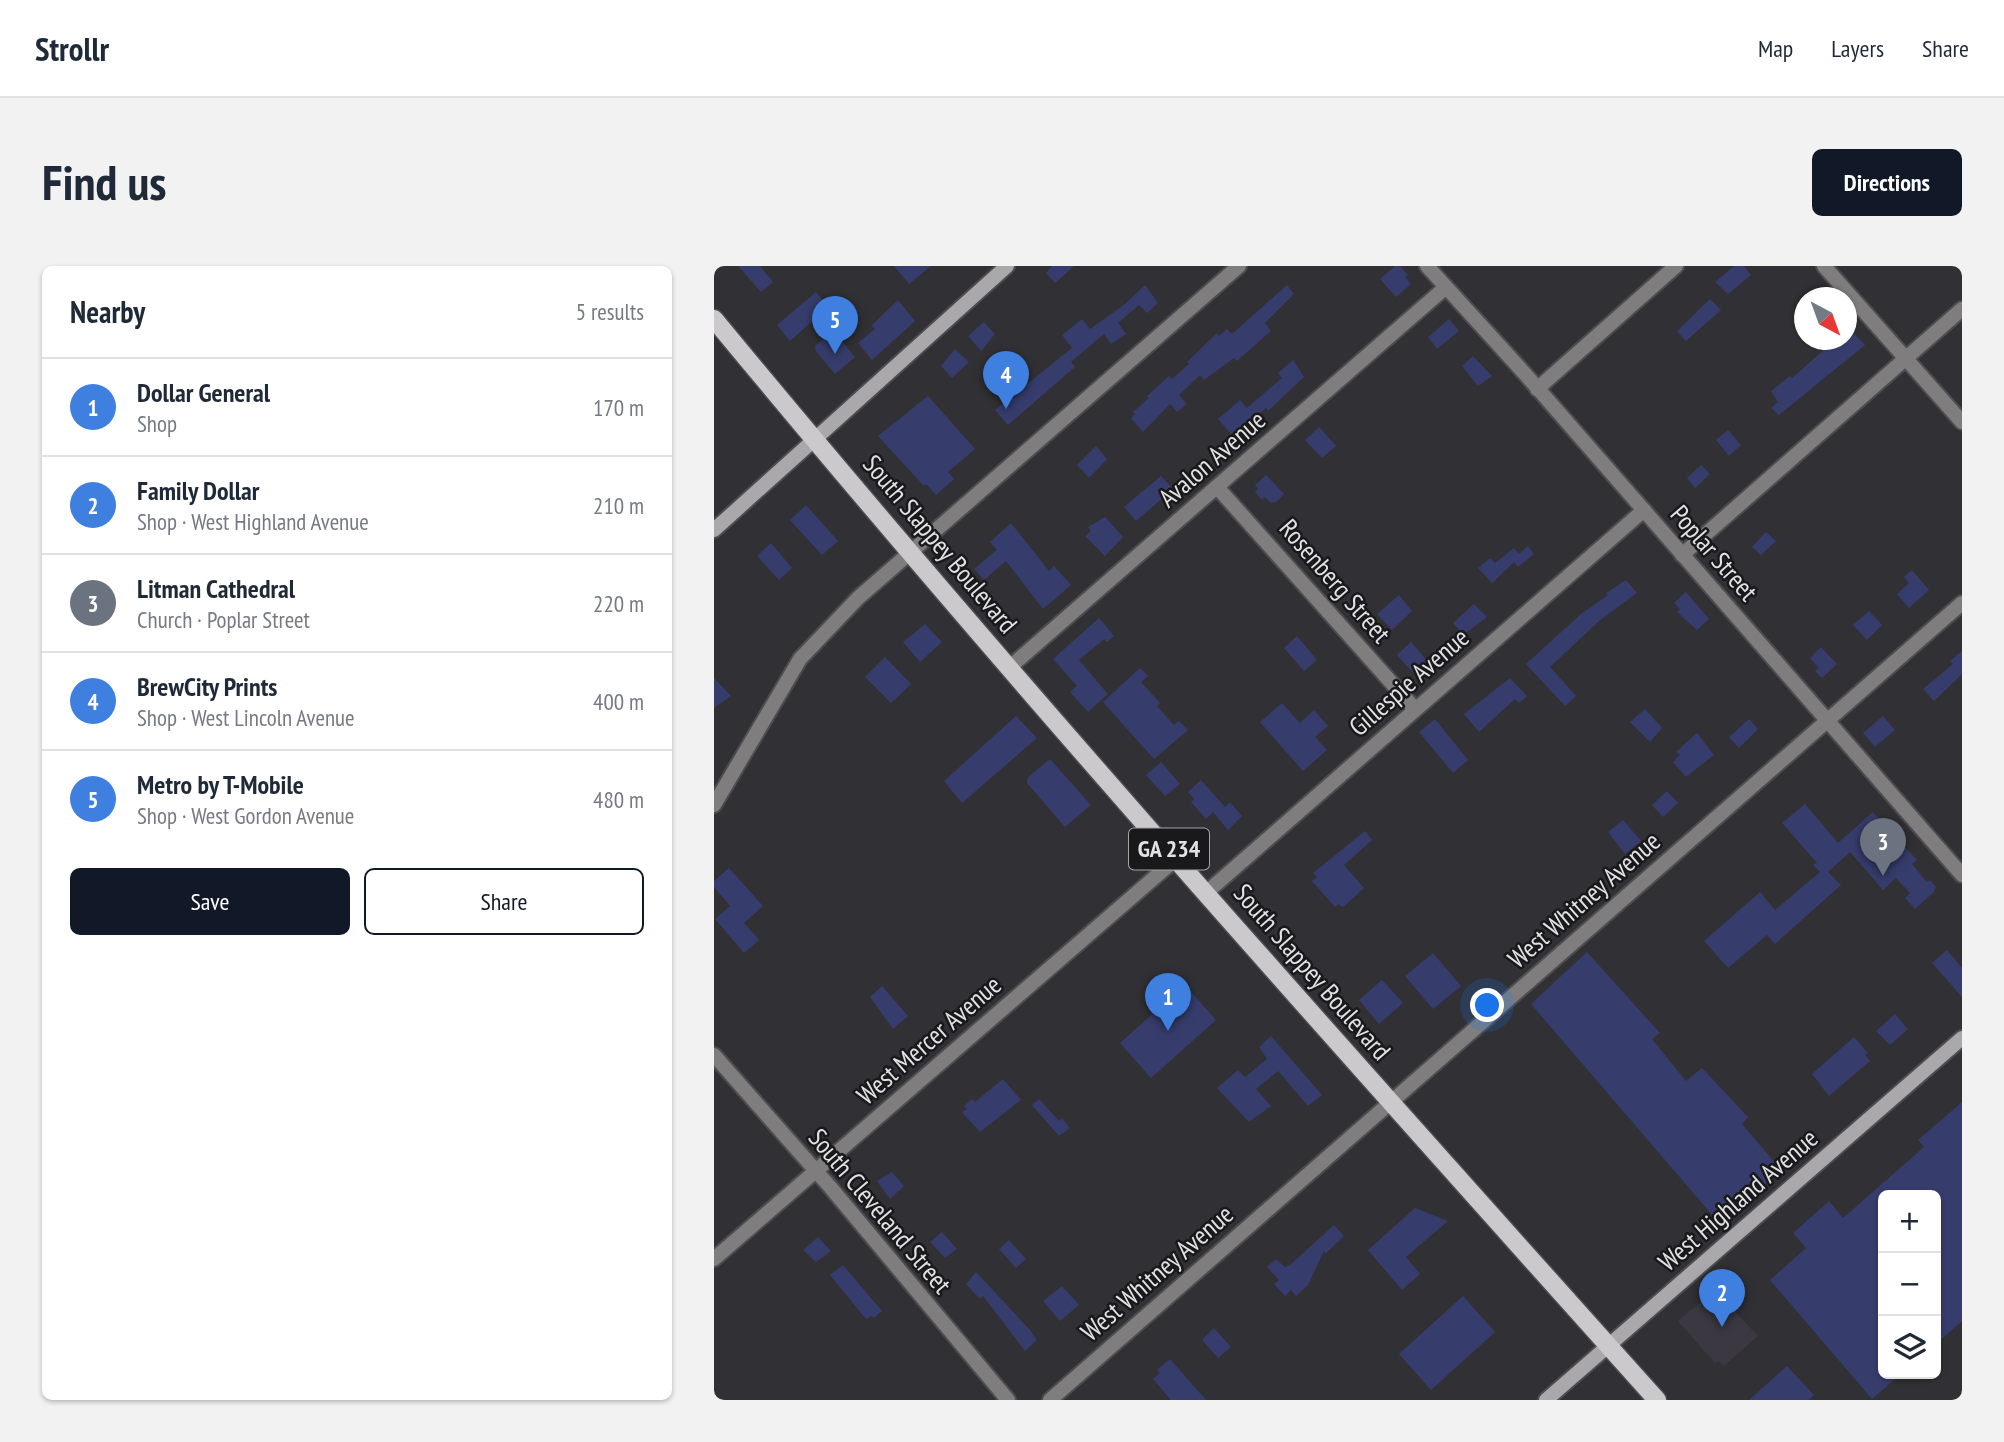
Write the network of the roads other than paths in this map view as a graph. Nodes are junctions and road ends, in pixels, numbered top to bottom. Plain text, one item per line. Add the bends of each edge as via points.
1 (1007, 266) edge
2 (1239, 266) edge
3 (1427, 266) edge
4 (1676, 266) edge
5 (1824, 266) edge
6 (1446, 287) junction
7 (1962, 309) edge
8 (714, 319) edge
9 (1905, 359) junction
10 (1538, 388) junction
11 (1962, 422) edge
12 (815, 438) junction
13 (1217, 487) junction
14 (1644, 510) junction
15 (714, 530) edge
16 (911, 551) junction
17 (1682, 555) junction
18 (1962, 603) edge
19 (1010, 667) junction
20 (1415, 709) junction
21 (1828, 721) junction
22 (714, 805) edge
23 (1177, 858) junction
24 (1962, 875) edge
25 (1207, 892) junction
26 (1962, 1038) edge
27 (714, 1055) edge
28 (1390, 1101) junction
29 (815, 1173) junction
30 (714, 1259) edge
31 (1607, 1345) junction
32 (1008, 1400) edge
33 (1049, 1400) edge
34 (1546, 1400) edge
35 (1657, 1400) edge

1 - 12 street
2 - 16 street
3 - 6 street, Poplar Street
4 - 10 street
5 - 9 street
6 - 10 street, Poplar Street
6 - 13 street, Avalon Avenue
7 - 9 street
8 - 12 main road, South Slappey Boulevard / GA 234
9 - 11 street
9 - 17 street
10 - 14 street, Poplar Street
12 - 15 street
12 - 16 main road, South Slappey Boulevard / GA 234
13 - 19 street, Avalon Avenue
13 - 20 street, Rosenberg Street
14 - 17 street, Poplar Street
14 - 20 street, Gillespie Avenue
16 - 19 main road, South Slappey Boulevard / GA 234
16 - 22 street via 800,659
17 - 21 street, Poplar Street
18 - 21 street, West Whitney Avenue
19 - 23 main road, South Slappey Boulevard / GA 234
20 - 25 street, Gillespie Avenue
21 - 24 street, Poplar Street
21 - 28 street, West Whitney Avenue
23 - 25 main road, South Slappey Boulevard / GA 234
23 - 29 street, West Mercer Avenue
25 - 28 main road, South Slappey Boulevard / GA 234
26 - 31 street, West Highland Avenue
27 - 29 street, South Cleveland Street
28 - 31 main road, South Slappey Boulevard / GA 234
28 - 33 street, West Whitney Avenue
29 - 30 street, West Mercer Avenue
29 - 32 street, South Cleveland Street
31 - 34 street, West Highland Avenue
31 - 35 main road, South Slappey Boulevard / GA 234

